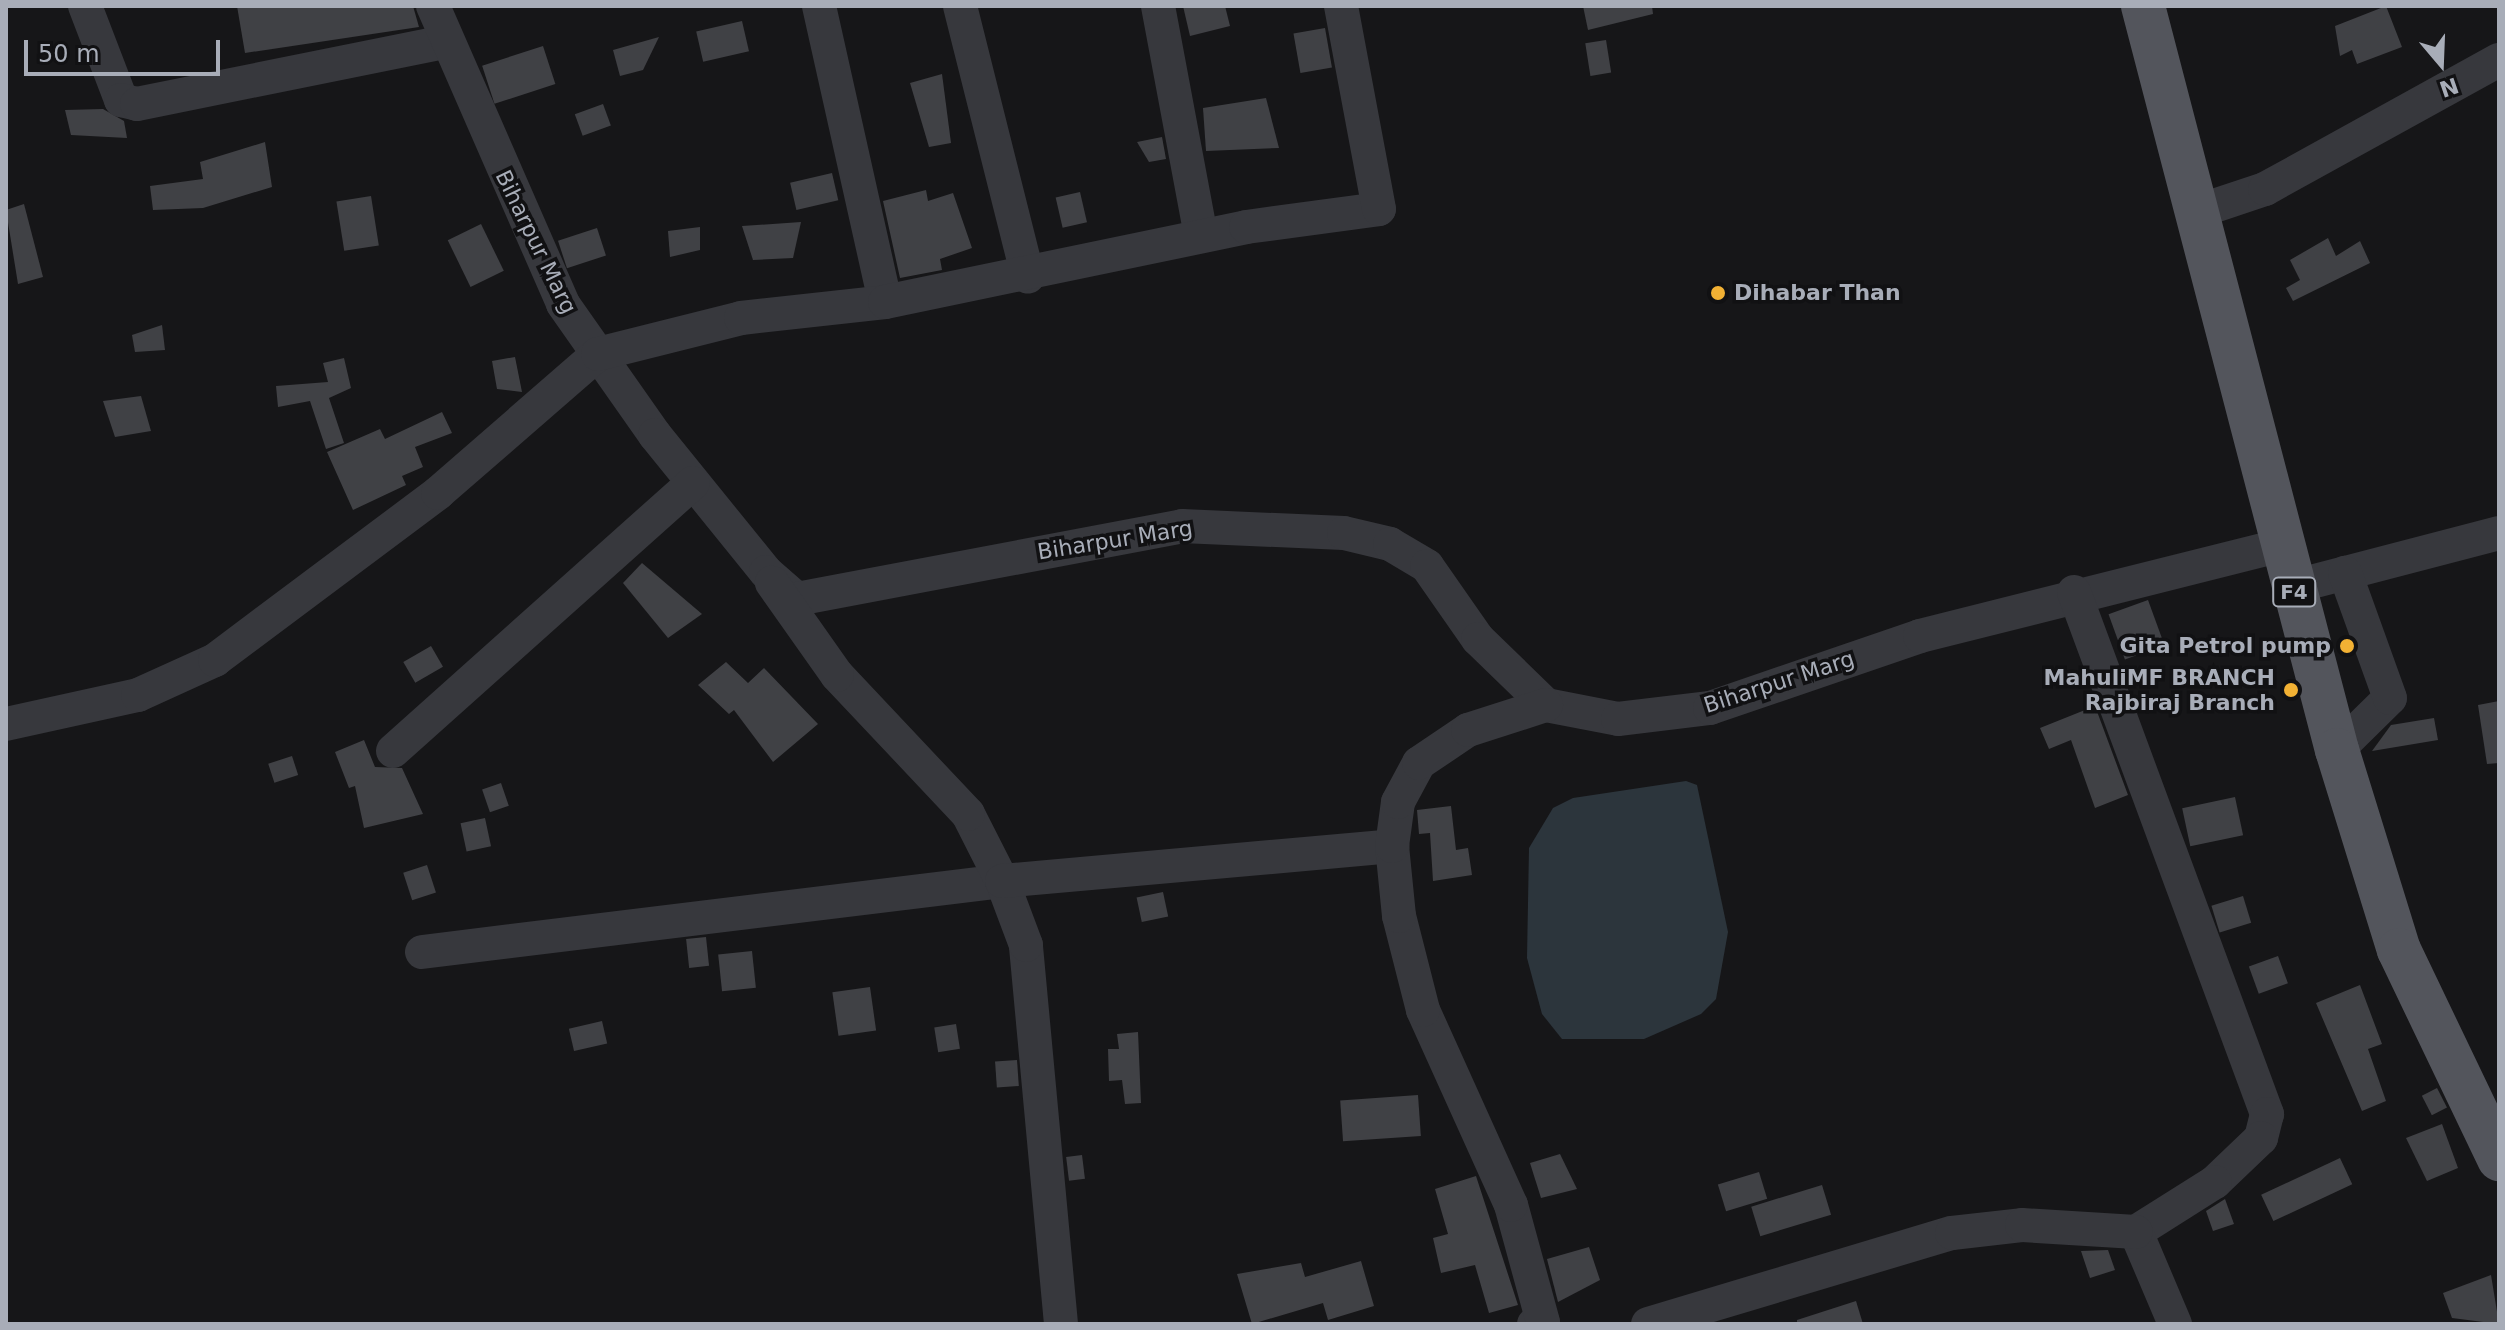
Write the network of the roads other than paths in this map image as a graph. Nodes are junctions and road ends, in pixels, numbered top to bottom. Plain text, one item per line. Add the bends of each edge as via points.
1 (85, 6) edge
2 (433, 6) edge
3 (819, 6) edge
4 (960, 6) edge
5 (1158, 6) edge
6 (1341, 6) edge
7 (2143, 6) edge
8 (444, 42) junction
9 (2499, 60) edge
10 (2196, 212) junction
11 (1201, 236) junction
12 (1028, 277) junction
13 (885, 302) junction
14 (598, 354) junction
15 (693, 483) junction
16 (2499, 533) edge
17 (2282, 545) junction
18 (766, 572) junction
19 (2345, 573) junction
20 (2292, 587) junction
21 (2074, 592) junction
22 (1546, 705) junction
23 (6, 724) edge
24 (2337, 750) junction
25 (393, 751) dead end
26 (1392, 846) junction
27 (1002, 881) junction
28 (422, 952) dead end
29 (2499, 1159) edge
30 (2136, 1232) junction
31 (1543, 1323) edge
32 (1061, 1324) edge
33 (1648, 1324) edge
34 (2175, 1324) edge

1 - 8 street via 121,100 137,104
2 - 8 street, Biharpur Marg
3 - 13 street
4 - 12 street
5 - 11 street
6 - 11 street via 1379,209
7 - 10 main road, F4
8 - 14 street, Biharpur Marg via 528,236
9 - 10 street via 2265,189
10 - 17 main road, F4
11 - 12 street
12 - 13 street
13 - 14 street via 741,318
14 - 15 street, Biharpur Marg
14 - 23 street via 426,502 215,660 138,695
15 - 18 street, Biharpur Marg
15 - 25 street
16 - 19 street
17 - 20 main road, F4
17 - 21 street, Biharpur Marg
18 - 22 street, Biharpur Marg via 797,599 1182,526 1344,533 1390,544 1427,566 1478,639
18 - 27 street via 792,619 837,675 968,814
19 - 20 street
19 - 24 street via 2390,698 2387,708
20 - 24 main road, F4
21 - 22 street, Biharpur Marg via 1710,708 1618,719
21 - 30 street via 2267,1114 2261,1138 2215,1182
22 - 26 street via 1468,730 1419,763 1398,802
24 - 29 main road, F4 via 2399,950
26 - 27 street
26 - 31 street via 1399,916 1423,1010 1511,1205
27 - 28 street
27 - 32 street via 1026,945
30 - 33 street via 2022,1225 1952,1233
30 - 34 street

